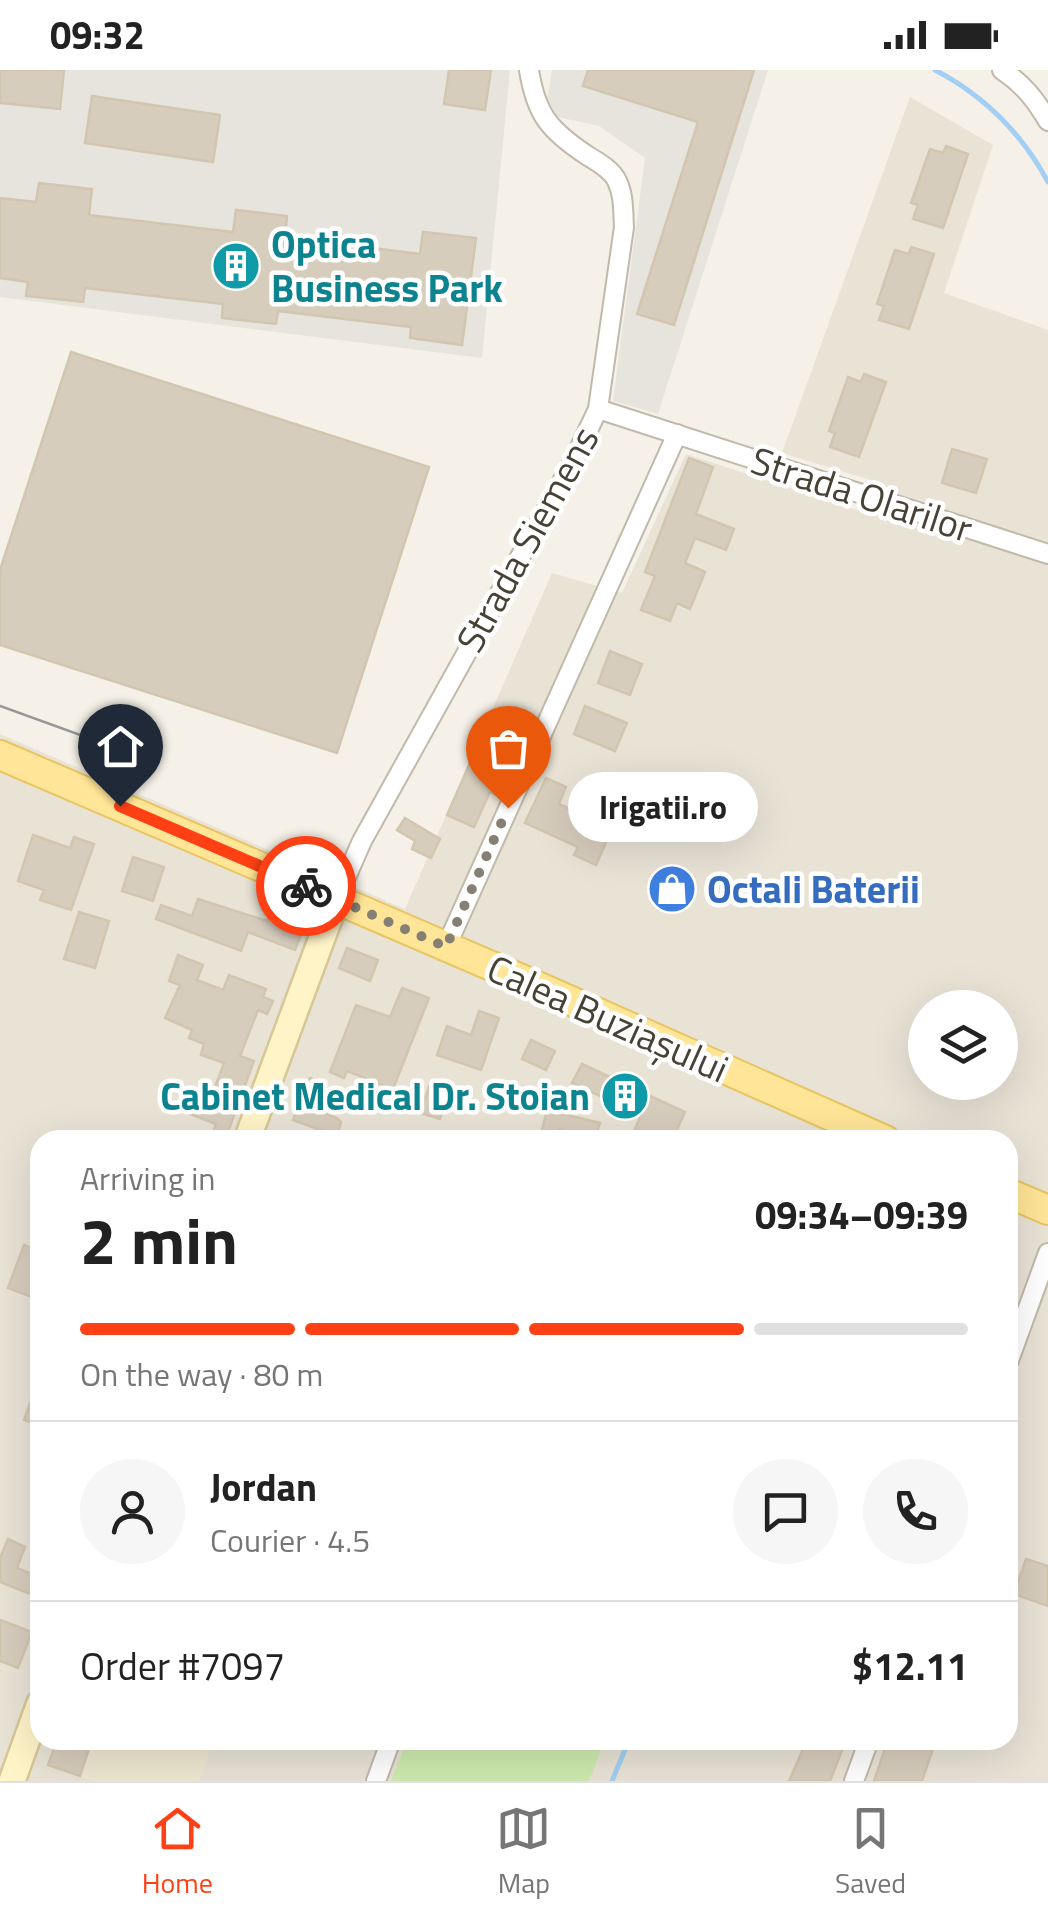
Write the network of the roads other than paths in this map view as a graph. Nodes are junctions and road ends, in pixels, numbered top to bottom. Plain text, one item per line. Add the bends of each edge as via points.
1 (529, 70) edge
2 (1002, 70) edge
3 (1048, 121) edge
4 (598, 409) junction
5 (676, 434) junction
6 (1048, 554) edge
7 (0, 755) edge
8 (336, 900) junction
9 (446, 947) junction
10 (251, 1130) edge
11 (854, 1130) edge
12 (1018, 1196) edge
13 (1048, 1210) edge
14 (1048, 1253) edge
15 (1018, 1336) edge
16 (30, 1730) edge
17 (387, 1750) edge
18 (865, 1750) edge
19 (12, 1778) edge
20 (376, 1781) edge
21 (854, 1781) edge

1 - 4 street, Strada Siemens via 542,118 616,177 623,197
2 - 3 street via 1019,81
4 - 5 street, Strada Olarilor
4 - 8 street, Strada Siemens
5 - 6 street, Strada Olarilor
5 - 9 street
7 - 8 main road, Calea Buziașului
8 - 9 main road, Calea Buziașului
8 - 10 street
9 - 11 main road, Calea Buziașului
12 - 13 main road
14 - 15 street
16 - 19 street
17 - 20 street
18 - 21 street

